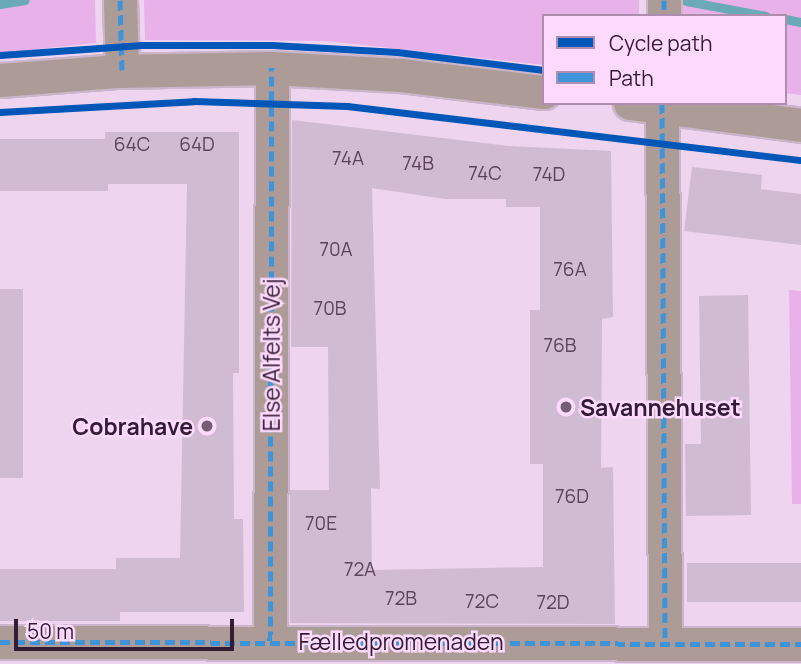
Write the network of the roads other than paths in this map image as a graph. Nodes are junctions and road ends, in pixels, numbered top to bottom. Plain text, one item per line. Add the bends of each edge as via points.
1 (120, 0) edge
2 (272, 68) junction
3 (122, 71) junction
4 (0, 80) edge
5 (542, 92) edge
6 (651, 105) edge
7 (801, 125) edge
8 (665, 640) junction
9 (270, 641) junction
10 (0, 642) edge
11 (801, 644) edge

1 - 3 street
2 - 3 street
2 - 5 street via 389,74
2 - 9 street, Else Alfelts Vej
3 - 4 street
6 - 7 street
6 - 8 street
8 - 9 street, Fælledpromenaden
8 - 11 street, Fælledpromenaden
9 - 10 street, Fælledpromenaden

